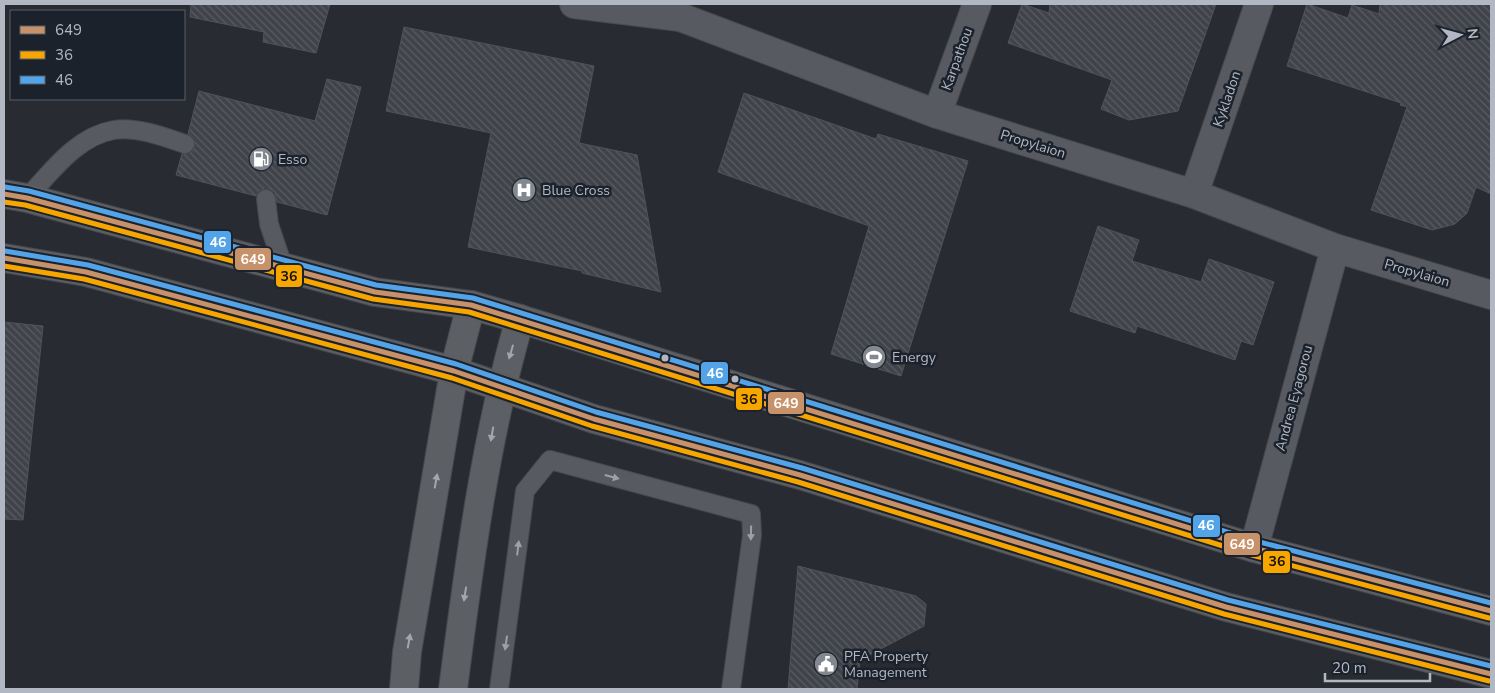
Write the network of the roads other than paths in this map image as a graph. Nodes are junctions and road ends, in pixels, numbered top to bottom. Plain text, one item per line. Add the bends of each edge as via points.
1 (574, 4) edge
2 (977, 4) edge
3 (1259, 4) edge
4 (682, 10) edge
5 (937, 114) junction
6 (185, 144) dead end
7 (1194, 194) junction
8 (15, 196) edge
9 (266, 199) dead end
10 (1335, 248) junction
11 (4, 258) edge
12 (283, 266) junction
13 (1490, 291) edge
14 (471, 305) junction
15 (520, 319) junction
16 (454, 371) junction
17 (502, 386) junction
18 (1254, 548) junction
19 (1491, 611) edge
20 (1491, 674) edge
21 (404, 689) edge
22 (453, 689) edge
23 (500, 689) edge
24 (731, 689) edge

1 - 4 street, Propylaion
2 - 5 street, Karpathou
3 - 7 street, Kykladon
4 - 5 street, Propylaion
5 - 7 street, Propylaion
6 - 8 lane via 153,133 114,129 89,138
7 - 10 street, Propylaion
8 - 12 highway
9 - 12 lane via 269,224
10 - 13 street, Propylaion
10 - 18 street, Andrea Eyagorou
11 - 16 highway via 86,272
12 - 14 highway via 375,292
14 - 15 highway
14 - 16 street
15 -> 17 street
15 - 18 highway
16 - 17 highway
21 -> 16 street via 407,652
17 - 20 highway via 594,419 800,475 1226,607
17 -> 22 street via 491,434
18 - 19 highway
23 - 24 lane via 525,491 550,460 750,514 752,535

